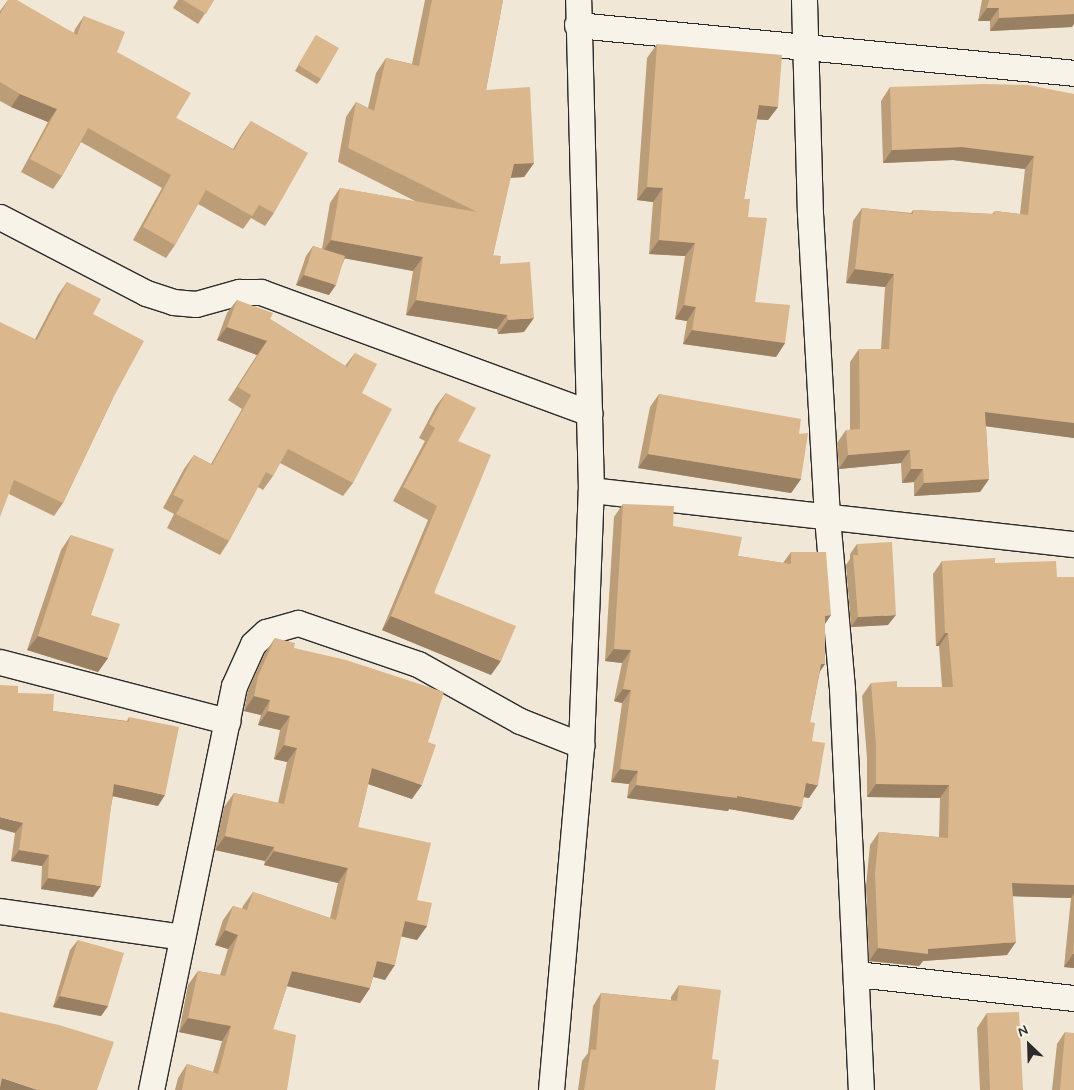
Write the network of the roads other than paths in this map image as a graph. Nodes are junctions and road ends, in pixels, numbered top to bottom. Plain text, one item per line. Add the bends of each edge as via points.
1 (578, 0) edge
2 (804, 0) edge
3 (577, 24) junction
4 (807, 47) junction
5 (1074, 73) edge
6 (0, 218) edge
7 (589, 413) junction
8 (591, 490) junction
9 (827, 517) junction
10 (1074, 544) edge
11 (0, 662) edge
12 (227, 721) junction
13 (581, 745) junction
14 (0, 911) edge
15 (182, 937) junction
16 (856, 974) junction
17 (1074, 998) edge
18 (151, 1090) edge
19 (551, 1090) edge
20 (861, 1090) edge

1 - 3 street
2 - 4 street
3 - 4 street
3 - 7 street
4 - 5 street
4 - 9 street via 810,213
6 - 7 street via 146,294 173,302 196,304 240,292 261,292
7 - 8 street
8 - 9 street
8 - 13 street
9 - 10 street
9 - 16 street via 842,689
11 - 12 street
12 - 13 street via 234,686 253,644 266,632 298,623 418,664 520,721
12 - 15 street
13 - 19 street
14 - 15 street
15 - 18 street
16 - 17 street
16 - 20 street

